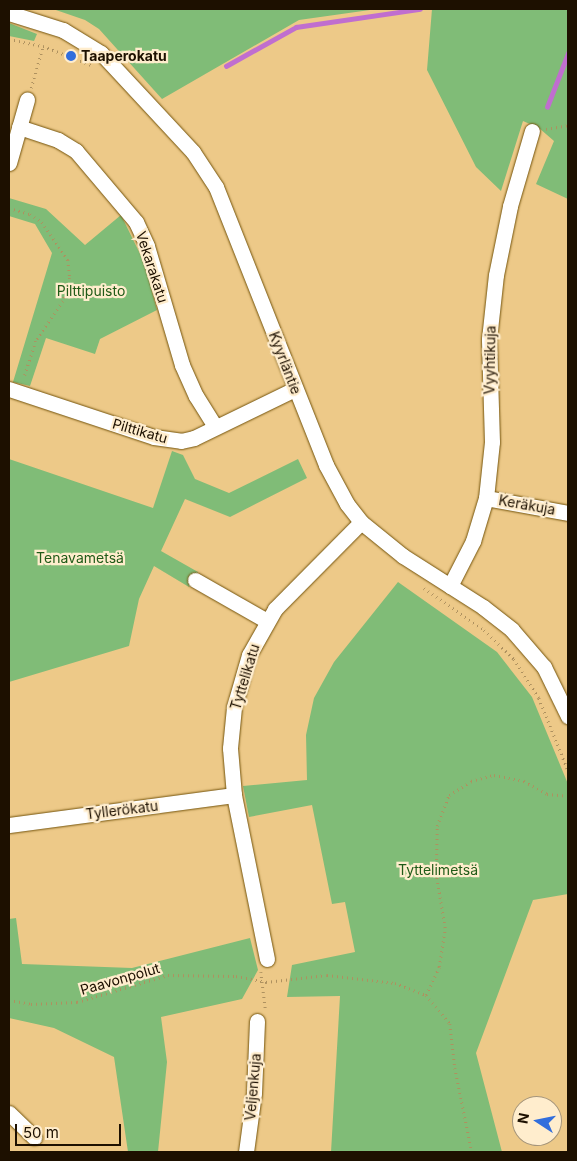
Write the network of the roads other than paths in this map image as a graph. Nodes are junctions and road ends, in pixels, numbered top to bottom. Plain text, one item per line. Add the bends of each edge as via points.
1 (9, 14) edge
2 (27, 100) road end
3 (20, 127) junction
4 (532, 131) road end
5 (9, 163) edge
6 (295, 389) junction
7 (15, 391) edge
8 (215, 427) junction
9 (486, 498) junction
10 (568, 513) edge
11 (361, 522) junction
12 (195, 580) dead end
13 (450, 586) junction
14 (267, 621) junction
15 (568, 716) edge
16 (234, 795) junction
17 (9, 825) edge
18 (267, 959) dead end
19 (257, 1021) dead end
20 (9, 1113) edge
21 (34, 1136) dead end
22 (246, 1152) edge

1 - 6 street, Kyyrläntie via 64,30 101,53 143,96 207,171 240,244
2 - 3 street
3 - 5 street
3 - 8 street, Vekarakatu via 58,140 76,151 136,222 147,246 182,365
4 - 9 street, Vyyhtikuja via 510,206 496,275 489,338 492,442
6 - 8 street, Pilttikatu
6 - 11 street, Kyyrläntie via 326,466
7 - 8 street, Pilttikatu via 168,440 188,440
9 - 10 street, Keräkuja
9 - 13 street, Vyyhtikuja via 473,541
11 - 13 street, Kyyrläntie via 403,556
11 - 14 street, Tyttelikatu via 286,595
12 - 14 street
13 - 15 street, Kyyrläntie via 502,620 529,647 550,676
14 - 16 street, Tyttelikatu via 249,655 234,706 230,748
16 - 17 street, Tyllerökatu
16 - 18 street, Tyttelikatu
19 - 22 street, Veljenkuja via 254,1093
20 - 21 street

